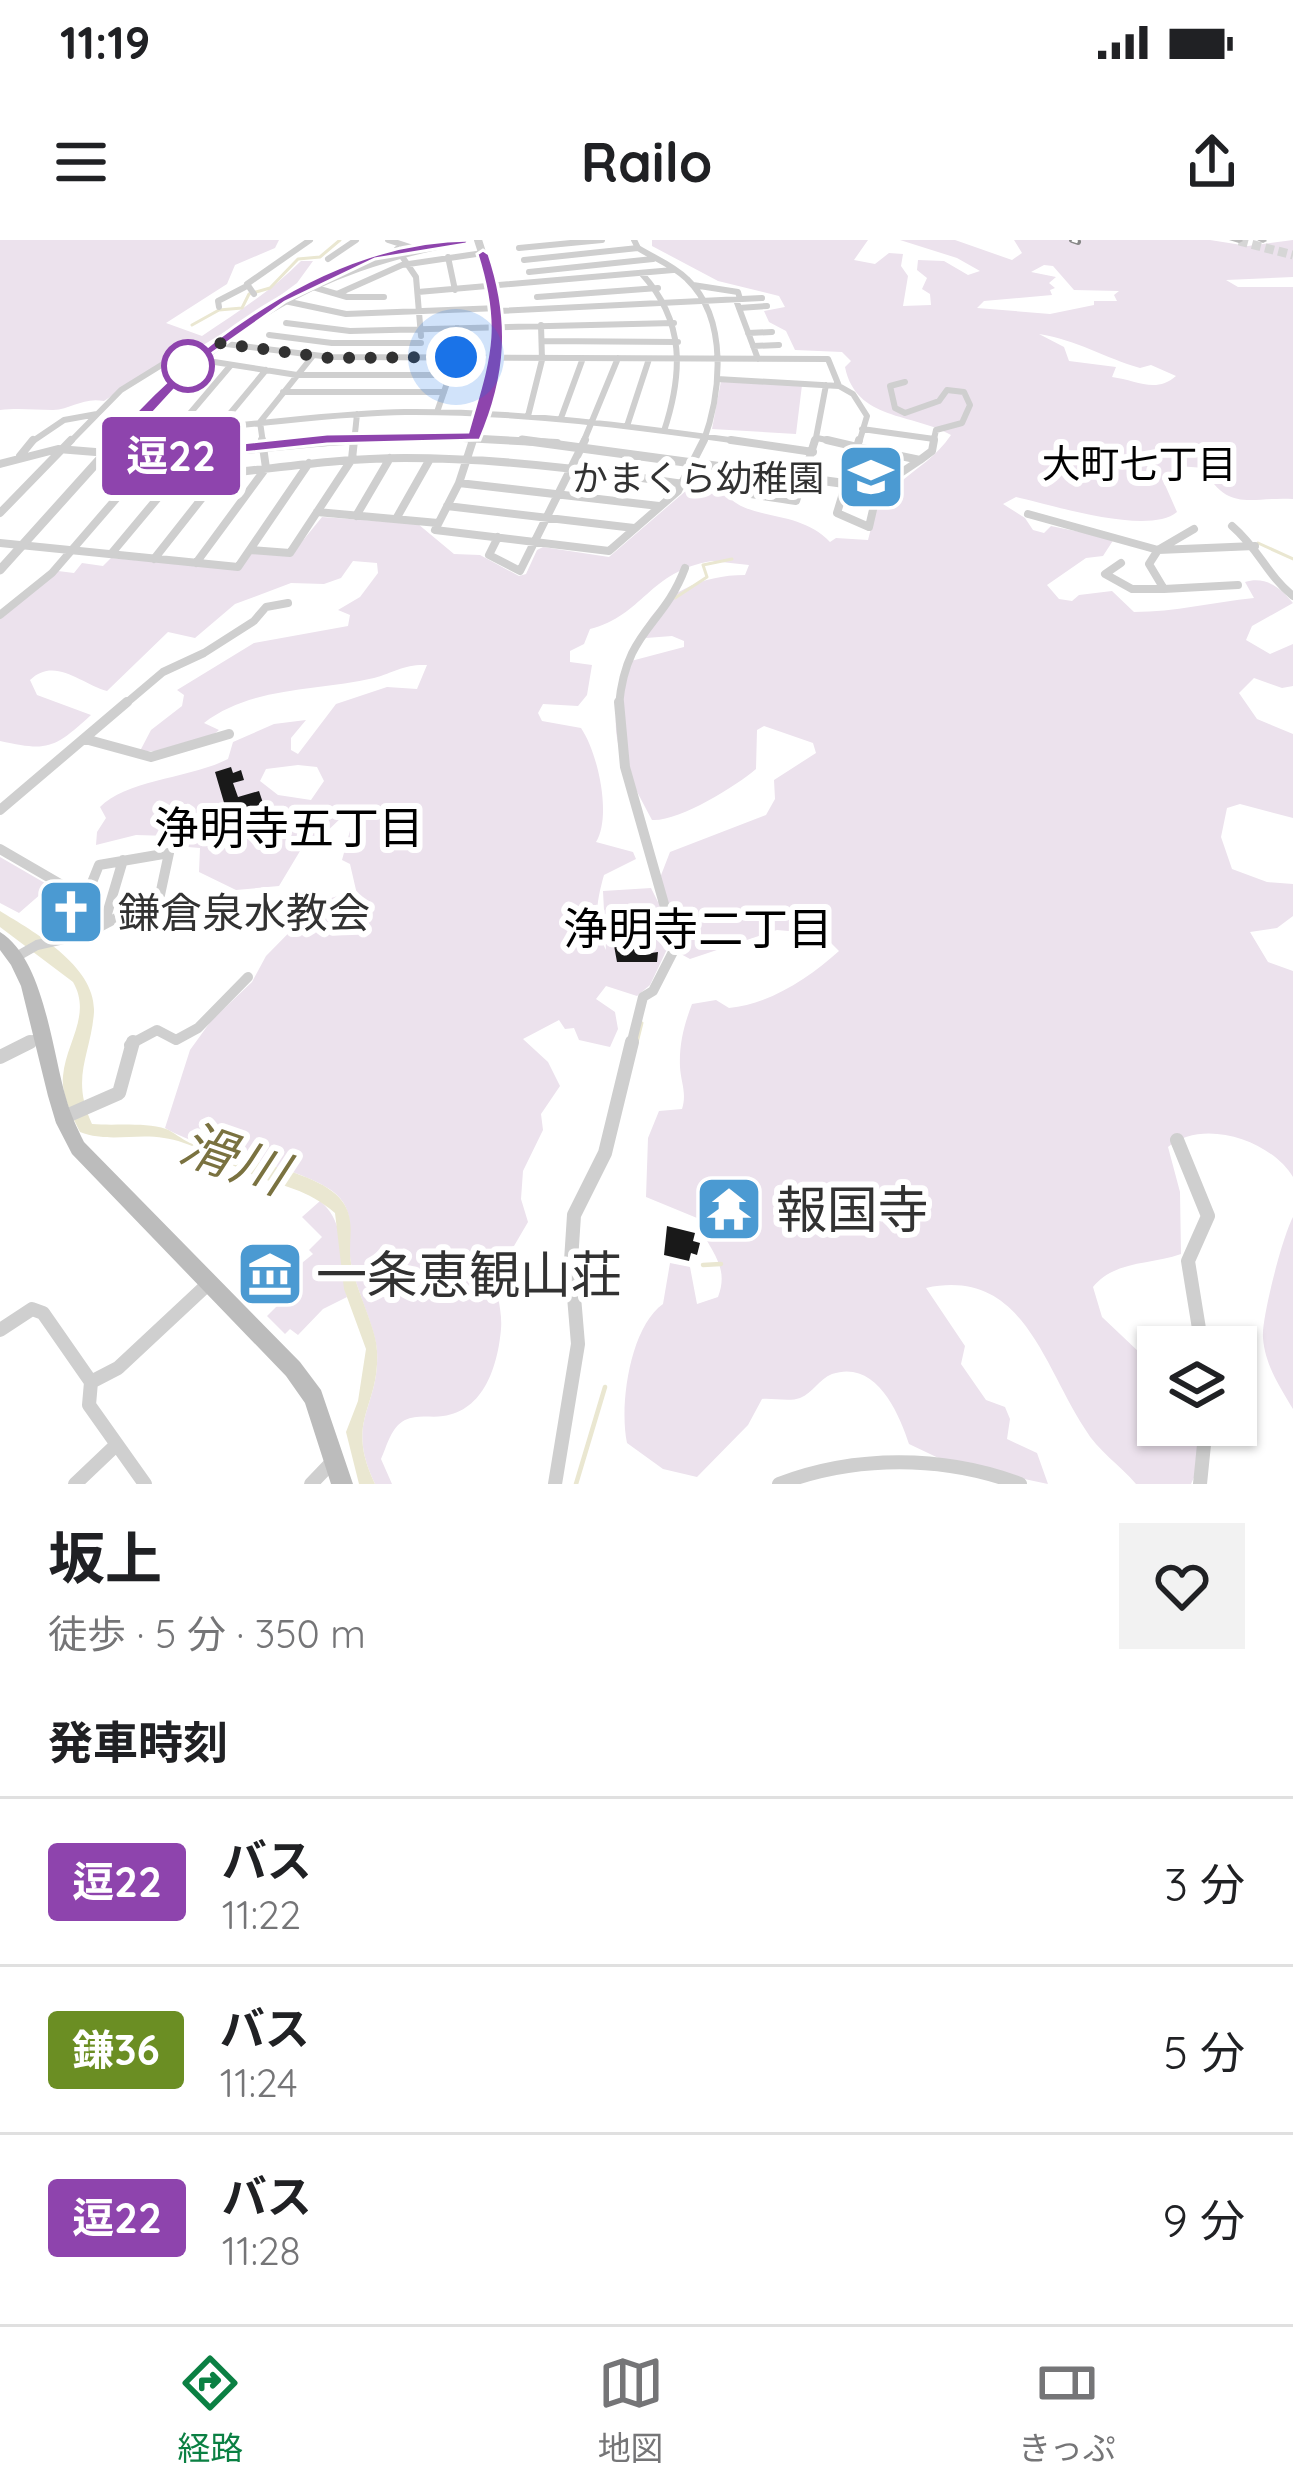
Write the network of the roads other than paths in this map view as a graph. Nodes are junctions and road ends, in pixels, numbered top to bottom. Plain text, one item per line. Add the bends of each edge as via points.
1 (356, 240) edge
2 (388, 240) edge
3 (466, 240) edge
4 (478, 240) edge
5 (602, 240) edge
6 (308, 241) edge
7 (442, 241) edge
8 (518, 244) edge
9 (636, 244) edge
10 (325, 245) dead end
11 (410, 247) junction
12 (397, 249) junction
13 (483, 254) junction
14 (448, 257) junction
15 (328, 259) dead end
16 (656, 259) junction
17 (524, 260) junction
18 (412, 262) junction
19 (676, 270) junction
20 (381, 272) junction
21 (529, 272) junction
22 (642, 273) junction
23 (533, 284) junction
24 (306, 285) junction
25 (693, 285) junction
26 (495, 287) junction
27 (658, 288) junction
28 (455, 290) junction
29 (418, 292) junction
30 (337, 294) junction
31 (384, 297) junction
32 (537, 297) junction
33 (280, 299) junction
34 (703, 302) junction
35 (738, 302) junction
36 (765, 302) dead end
37 (667, 304) junction
38 (218, 307) dead end
39 (307, 308) junction
40 (499, 310) junction
41 (541, 310) junction
42 (576, 310) junction
43 (422, 313) junction
44 (386, 314) junction
45 (286, 322) junction
46 (674, 322) junction
47 (577, 325) junction
48 (500, 326) junction
49 (541, 326) junction
50 (457, 328) junction
51 (422, 330) junction
52 (269, 335) junction
53 (751, 340) junction
54 (542, 341) junction
55 (678, 342) junction
56 (218, 343) junction
57 (421, 343) junction
58 (251, 348) junction
59 (312, 356) junction
60 (419, 357) junction
61 (456, 357) junction
62 (498, 357) junction
63 (542, 358) junction
64 (583, 358) junction
65 (618, 358) junction
66 (650, 358) junction
67 (195, 359) junction
68 (680, 359) junction
69 (717, 359) junction
70 (758, 359) junction
71 (231, 365) junction
72 (266, 370) junction
73 (297, 375) junction
74 (450, 375) junction
75 (717, 379) junction
76 (904, 382) dead end
77 (826, 385) junction
78 (839, 386) junction
79 (284, 392) junction
80 (444, 392) junction
81 (437, 412) junction
82 (483, 412) junction
83 (97, 414) junction
84 (357, 414) junction
85 (528, 416) junction
86 (561, 418) junction
87 (260, 422) junction
88 (594, 422) junction
89 (627, 426) junction
90 (218, 428) junction
91 (130, 429) junction
92 (862, 429) junction
93 (664, 431) junction
94 (174, 432) junction
95 (704, 436) junction
96 (474, 437) junction
97 (354, 438) junction
98 (817, 439) junction
99 (934, 439) junction
100 (262, 445) junction
101 (583, 446) junction
102 (856, 447) junction
103 (63, 449) junction
104 (813, 452) junction
105 (108, 453) junction
106 (20, 456) junction
107 (153, 456) junction
108 (391, 458) junction
109 (352, 459) junction
110 (430, 459) junction
111 (467, 460) junction
112 (920, 460) junction
113 (694, 461) junction
114 (309, 463) junction
115 (0, 464) edge
116 (266, 468) junction
117 (571, 469) junction
118 (220, 474) junction
119 (805, 477) junction
120 (132, 481) junction
121 (172, 481) junction
122 (459, 482) junction
123 (846, 483) junction
124 (683, 485) junction
125 (878, 488) junction
126 (560, 492) junction
127 (447, 506) junction
128 (658, 506) junction
129 (316, 512) junction
130 (0, 514) edge
131 (1028, 514) dead end
132 (548, 515) junction
133 (356, 516) junction
134 (396, 519) junction
135 (438, 523) junction
136 (1232, 526) dead end
137 (634, 528) junction
138 (1194, 529) dead end
139 (498, 536) junction
140 (535, 541) junction
141 (0, 543) edge
142 (22, 545) junction
143 (1255, 546) junction
144 (71, 550) junction
145 (250, 550) junction
146 (1158, 550) junction
147 (111, 554) junction
148 (154, 559) junction
149 (196, 563) junction
150 (1121, 563) dead end
151 (685, 568) dead end
152 (0, 570) edge
153 (1238, 585) dead end
154 (1164, 589) junction
155 (1293, 596) edge
156 (288, 603) dead end
157 (0, 615) edge
158 (229, 734) dead end
159 (85, 739) junction
160 (0, 810) edge
161 (0, 849) edge
162 (123, 860) junction
163 (62, 884) dead end
164 (104, 924) junction
165 (70, 937) junction
166 (10, 946) edge
167 (248, 977) dead end
168 (42, 1036) junction
169 (0, 1057) edge
170 (66, 1116) junction
171 (1177, 1140) dead end
172 (208, 1284) junction
173 (1199, 1326) edge
174 (0, 1330) edge
175 (91, 1382) junction
176 (115, 1446) junction
177 (1204, 1446) edge
178 (334, 1460) junction
179 (75, 1484) edge
180 (145, 1484) edge
181 (311, 1484) edge
182 (342, 1484) edge
183 (555, 1484) edge
184 (779, 1484) edge
185 (1020, 1484) edge
186 (1200, 1484) edge

1 - 15 street
2 - 11 street
3 - 7 street
4 - 13 street
5 - 8 street
6 - 10 street
6 - 38 street via 251,291
7 - 11 street
8 - 17 street
9 - 16 street
9 - 17 street
11 - 12 street
12 - 18 street
12 - 24 street
13 - 14 street
13 - 26 street
14 - 18 street
14 - 28 street
16 - 19 street
16 - 21 street
17 - 21 street
18 - 20 street
18 - 29 street
19 - 22 street
19 - 25 street
20 - 30 street
20 - 31 street
21 - 23 street
22 - 23 street
22 - 27 street
23 - 26 street
23 - 32 street
24 - 30 street
24 - 33 street
25 - 34 street
25 - 35 street via 738,292
26 - 28 street
26 - 40 street
27 - 32 street
27 - 37 street
28 - 29 street
29 - 43 street
30 - 31 street
31 - 44 street
32 - 41 street
33 - 39 street
33 - 56 street
34 - 35 street
34 - 37 street
34 - 69 street
35 - 36 street
35 - 53 street
37 - 42 street
37 - 46 street
39 - 44 street
39 - 45 street
40 - 41 street
40 - 43 street
40 - 48 street
41 - 42 street
42 - 47 street
43 - 44 street
43 - 51 street
45 - 51 street
45 - 52 street
46 - 47 street
46 - 55 street
47 - 49 street
48 - 49 street
48 - 50 street
48 - 62 street
49 - 54 street
50 - 51 street
50 - 61 street
51 - 57 street
52 - 57 street
52 - 58 street
53 - 53 street via 775,339
53 - 70 street
54 - 55 street
54 - 63 street
55 - 68 street
56 - 58 street
56 - 67 street
57 - 60 street
58 - 59 street
59 - 60 street
59 - 73 street
60 - 61 street
61 - 62 street
61 - 74 street
62 - 63 street
62 - 82 street
63 - 64 street
63 - 85 street
64 - 65 street
64 - 86 street
65 - 66 street
65 - 88 street
66 - 68 street
66 - 89 street
67 - 71 street
67 - 83 street via 176,356
67 - 91 street
68 - 69 street
68 - 93 street
69 - 70 street
69 - 75 street
70 - 78 street via 828,359
71 - 72 street
71 - 94 street
72 - 73 street
72 - 90 street
73 - 74 street
73 - 79 street
74 - 80 street
75 - 77 street
75 - 95 street
76 - 99 street via 890,386 890,396 905,413 947,390 964,392 970,405 962,424 936,430
77 - 78 street
77 - 98 street
78 - 92 street via 867,412
79 - 80 street
79 - 87 street
80 - 81 street
81 - 82 street
81 - 84 street
82 - 85 street
82 - 96 street
83 - 103 street
83 - 106 street via 77,413
84 - 87 street
84 - 97 street
85 - 86 street
86 - 88 street
87 - 90 street
87 - 100 street
88 - 89 street
88 - 101 street
89 - 93 street
90 - 94 street
91 - 94 street
91 - 105 street
92 - 99 street
92 - 102 street
93 - 95 street
95 - 104 street
95 - 113 street
96 - 97 street
96 - 101 street
96 - 111 street
97 - 100 street
97 - 109 street
98 - 102 street
98 - 104 street
99 - 112 street
100 - 107 street
100 - 116 street
101 - 113 street
101 - 117 street
102 - 112 street
102 - 123 street
103 - 105 street
103 - 106 street
103 - 130 street
104 - 119 street
105 - 107 street
105 - 142 street
106 - 115 street
107 - 120 street
108 - 109 street
108 - 110 street
108 - 133 street
109 - 114 street
109 - 129 street
110 - 111 street
110 - 134 street
111 - 117 street
111 - 122 street
112 - 125 street
113 - 119 street
113 - 124 street
114 - 116 street
114 - 145 street
116 - 118 street
116 - 149 street
117 - 124 street
117 - 126 street
118 - 121 street
118 - 148 street
119 - 123 street
119 - 124 street via 796,501
120 - 121 street
120 - 144 street
121 - 147 street
122 - 126 street
122 - 127 street
123 - 125 street
123 - 125 street via 837,513 865,527
124 - 128 street
126 - 128 street
126 - 132 street
127 - 132 street
127 - 135 street
128 - 137 street
129 - 133 street
129 - 145 street via 290,553
131 - 146 street
132 - 137 street
132 - 140 street
133 - 134 street
134 - 135 street
135 - 139 street via 435,530
136 - 143 street
137 - 140 street via 609,551
138 - 146 street
139 - 140 street
139 - 140 street via 489,555 520,572
141 - 142 street
142 - 144 street
142 - 152 street
143 - 146 street
143 - 155 street via 1272,579
144 - 147 street
144 - 157 street
145 - 149 street via 238,567
146 - 154 street via 1149,564
147 - 148 street
148 - 149 street
150 - 154 street via 1105,574 1132,589
151 - 183 street via 675,596 631,649 618,705 626,777 676,946 643,997 605,1153 574,1215 578,1344
153 - 154 street
156 - 159 street via 266,608 163,672
158 - 159 street via 151,758
159 - 160 street
161 - 163 street
162 - 164 street
162 - 164 street via 170,854 160,895
162 - 165 street via 99,865
164 - 165 street
165 - 166 street
166 - 168 main road
167 - 170 street via 190,1034 176,1040 157,1030 129,1044 118,1093
168 - 169 street
168 - 170 main road
170 - 172 main road via 78,1148
171 - 173 street via 1208,1216 1188,1261
172 - 175 street via 118,1368
172 - 178 main road via 314,1397
174 - 175 street via 32,1309 43,1313
175 - 176 street via 89,1405
176 - 179 street
176 - 180 street
177 - 186 street
178 - 181 street
178 - 182 main road
184 - 185 street via 880,1458

